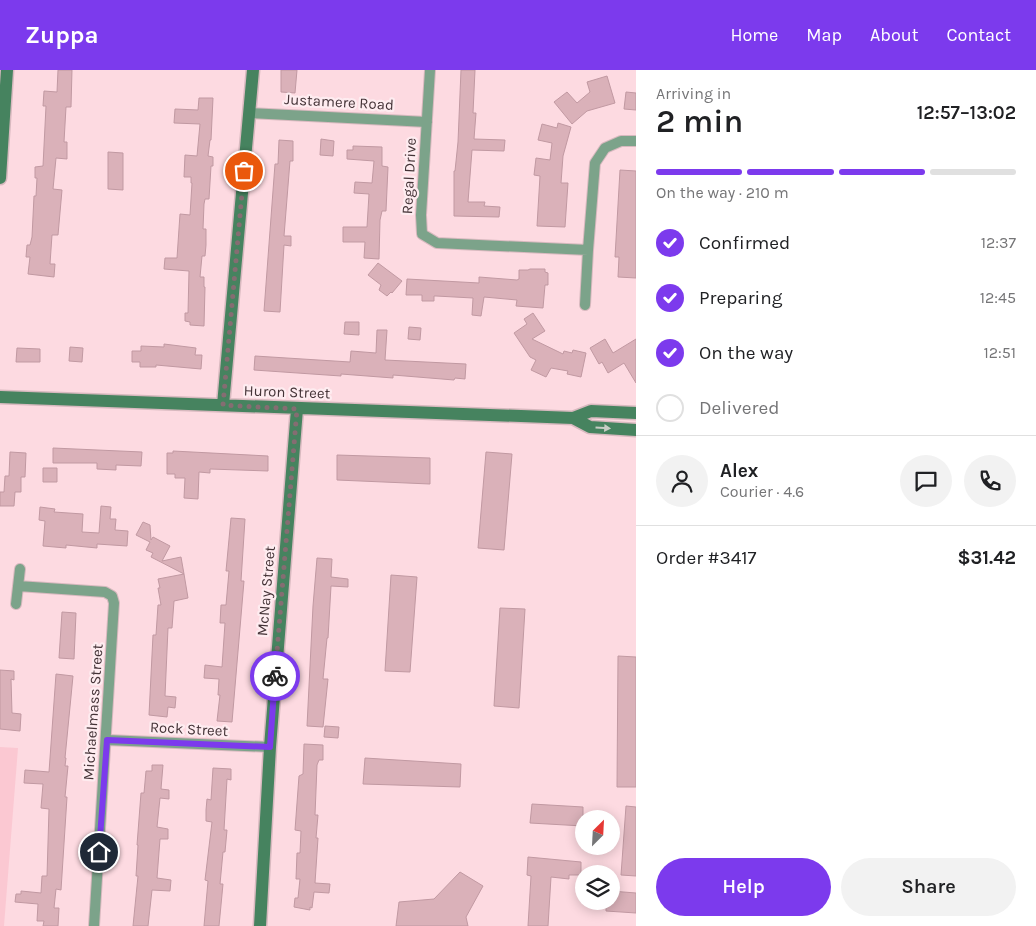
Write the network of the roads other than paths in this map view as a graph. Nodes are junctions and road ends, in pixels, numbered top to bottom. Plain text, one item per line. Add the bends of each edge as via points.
1 (7, 70) edge
2 (252, 70) edge
3 (430, 70) edge
4 (250, 113) junction
5 (427, 122) junction
6 (636, 142) edge
7 (0, 178) edge
8 (588, 250) junction
9 (584, 305) dead end
10 (0, 397) edge
11 (223, 405) junction
12 (297, 409) junction
13 (636, 413) edge
14 (572, 418) junction
15 (636, 430) edge
16 (20, 569) dead end
17 (18, 586) junction
18 (16, 604) dead end
19 (107, 740) junction
20 (270, 747) junction
21 (94, 926) edge
22 (260, 926) edge

1 - 7 street
2 - 4 street
3 - 5 street, Regal Drive
4 - 5 street, Justamere Road
4 - 11 street
5 - 8 street, Regal Drive via 422,234 437,243
6 - 8 street via 621,141 605,148 595,163
8 - 9 street
10 - 11 street, Huron Street
11 - 12 street, Huron Street
12 - 14 street, Huron Street
12 - 20 street, McNay Street
13 - 14 street, Huron Street via 591,411
14 -> 15 street, Huron Street via 590,427
16 - 17 street
17 - 18 street
17 - 19 street, Michaelmass Street via 105,592 112,596 115,614
19 - 20 street, Rock Street
19 - 21 street, Michaelmass Street
20 - 22 street, McNay Street

